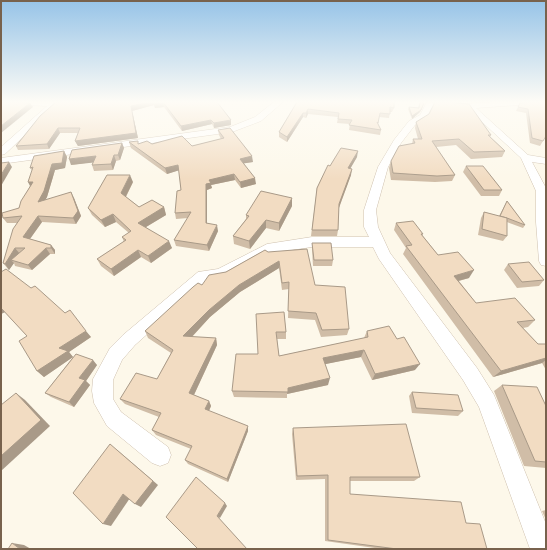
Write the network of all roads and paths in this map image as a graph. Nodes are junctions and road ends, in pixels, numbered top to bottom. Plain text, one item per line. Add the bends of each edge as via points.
1 (27, 128) edge
2 (235, 128) edge
3 (408, 128) edge
4 (490, 128) edge
5 (1, 152) edge
6 (525, 157) junction
7 (1, 161) edge
8 (546, 161) edge
9 (544, 191) edge
10 (544, 223) edge
11 (377, 242) junction
12 (546, 260) edge
13 (160, 455) dead end
14 (543, 549) edge

1 - 5 street
2 - 7 street
3 - 11 street via 383,168 370,210 371,227
4 - 6 street
6 - 8 street
6 - 9 street
9 - 10 street
10 - 12 street
11 - 13 street via 312,242 267,249 221,274 203,276 130,340 116,354 103,379 104,403 114,419
11 - 14 street via 488,402

